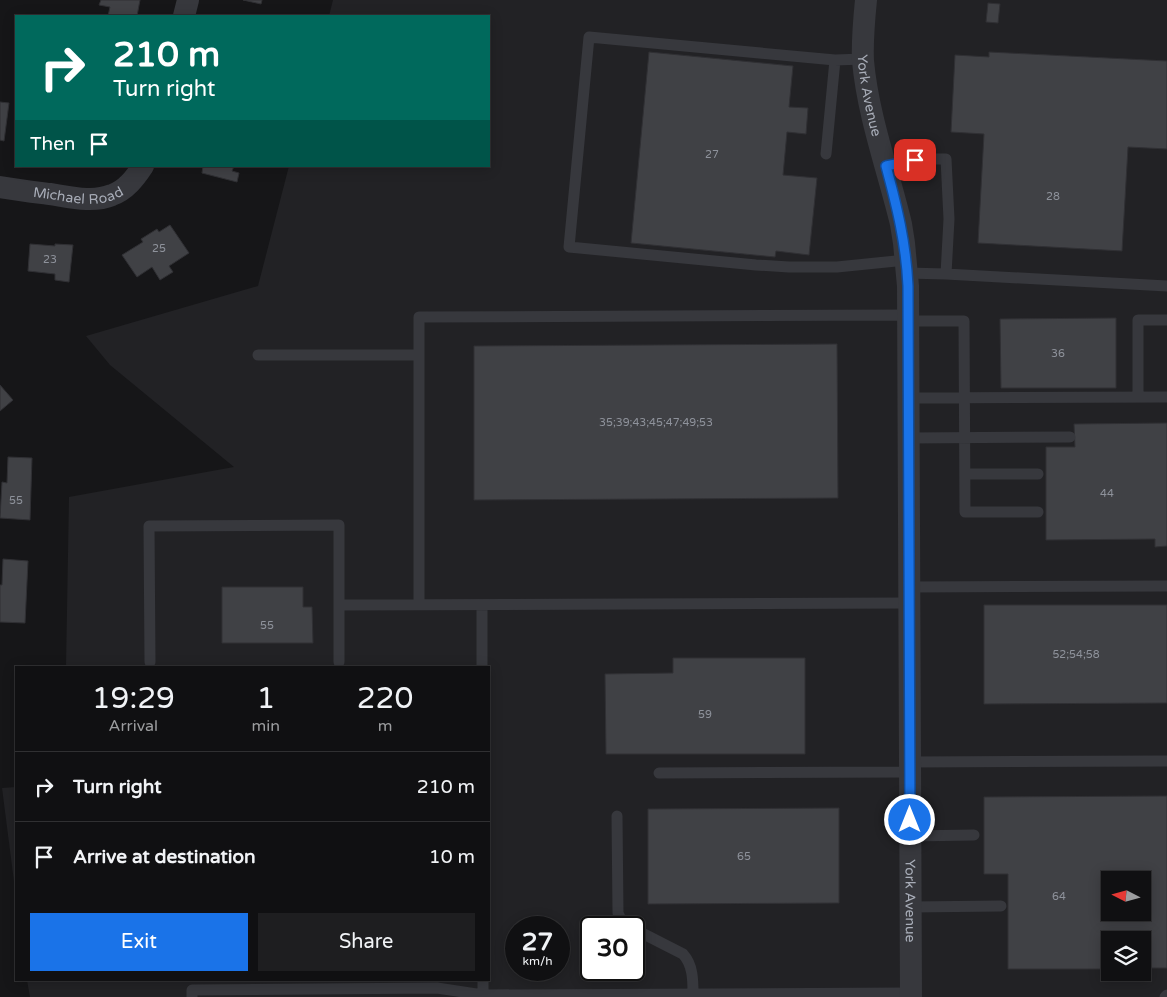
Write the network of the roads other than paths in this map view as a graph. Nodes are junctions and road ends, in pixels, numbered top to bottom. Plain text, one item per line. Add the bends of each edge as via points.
1 (188, 0) edge
2 (866, 0) edge
3 (184, 15) edge
4 (863, 59) junction
5 (835, 60) junction
6 (826, 154) dead end
7 (886, 166) junction
8 (142, 167) edge
9 (0, 187) edge
10 (907, 267) junction
11 (946, 274) junction
12 (1167, 286) edge
13 (909, 318) junction
14 (1167, 320) edge
15 (258, 355) dead end
16 (419, 355) junction
17 (1138, 397) junction
18 (1167, 397) edge
19 (909, 398) junction
20 (965, 398) junction
21 (1070, 437) dead end
22 (909, 438) junction
23 (965, 438) junction
24 (965, 474) junction
25 (1038, 474) dead end
26 (1038, 512) dead end
27 (1167, 586) edge
28 (910, 595) junction
29 (339, 605) junction
30 (420, 605) junction
31 (482, 605) junction
32 (150, 662) dead end
33 (339, 662) dead end
34 (482, 666) edge
35 (1167, 761) edge
36 (910, 767) junction
37 (659, 773) dead end
38 (617, 816) dead end
39 (974, 835) dead end
40 (910, 836) junction
41 (1001, 906) dead end
42 (911, 907) junction
43 (619, 916) edge
44 (645, 935) edge
45 (483, 981) edge
46 (437, 992) edge
47 (483, 994) junction
48 (693, 994) junction
49 (911, 995) edge
50 (192, 997) edge

1 - 3 street
2 - 4 street, York Avenue
4 - 5 lane
4 - 7 street, York Avenue via 871,109
5 - 6 lane
5 - 10 lane via 589,37 569,247 756,265
7 - 10 street, York Avenue via 901,224
7 - 11 lane via 924,159 946,159 949,219
8 - 9 street, Michael Road via 126,187 102,199
10 - 11 lane
10 - 13 street, York Avenue
11 - 12 lane
13 - 16 lane via 419,317
13 - 19 street, York Avenue
13 - 20 lane via 964,321
14 - 17 lane via 1138,320
15 - 16 lane
16 - 30 lane
17 - 18 lane
17 - 20 lane
19 - 20 lane
19 - 22 street, York Avenue
20 - 23 lane
21 - 23 lane
22 - 23 lane
22 - 28 street, York Avenue
23 - 24 lane
24 - 25 lane
24 - 26 lane via 965,512
27 - 28 lane
28 - 31 lane
28 - 36 street, York Avenue
29 - 30 lane
29 - 32 lane via 339,525 149,526
29 - 33 lane
30 - 31 lane
31 - 34 lane
35 - 36 lane
36 - 37 lane
36 - 40 street, York Avenue
38 - 43 lane
39 - 40 lane
40 - 42 street, York Avenue
41 - 42 lane
42 - 49 street, York Avenue
44 - 48 lane via 688,959
45 - 47 lane
46 - 47 lane
46 - 50 lane via 192,990
47 - 48 lane
48 - 49 lane

